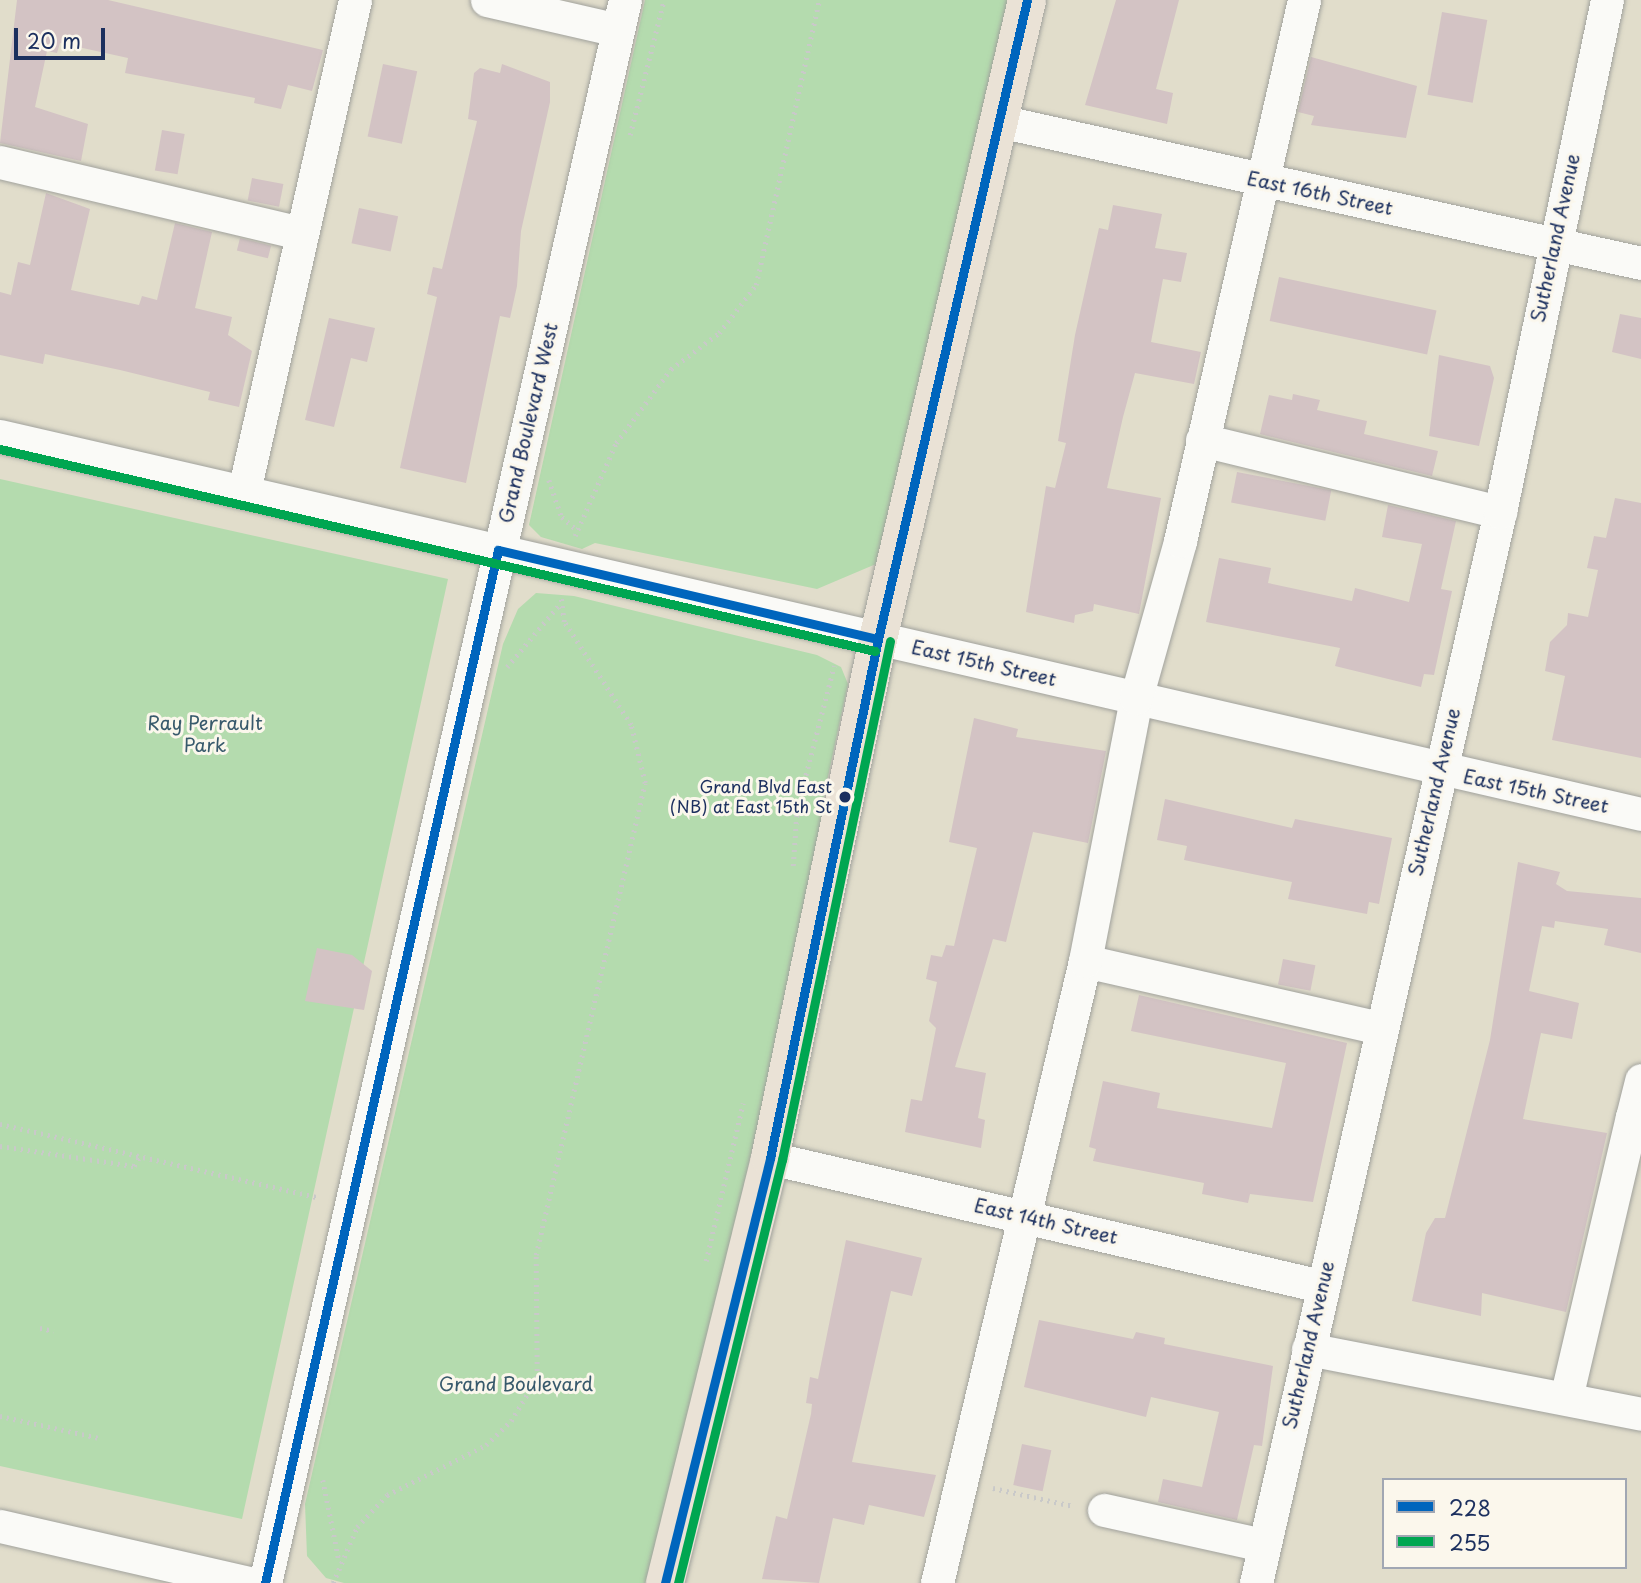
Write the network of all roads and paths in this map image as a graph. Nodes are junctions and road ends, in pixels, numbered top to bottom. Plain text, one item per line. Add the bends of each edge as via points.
1 (355, 0) edge
2 (487, 0) edge
3 (819, 0) edge
4 (1027, 0) edge
5 (1304, 0) edge
6 (1607, 0) edge
7 (622, 15) edge
8 (999, 121) junction
9 (0, 162) edge
10 (1260, 181) junction
11 (302, 233) junction
12 (1553, 244) junction
13 (1641, 263) edge
14 (0, 436) edge
15 (1202, 440) junction
16 (244, 491) junction
17 (1500, 512) junction
18 (577, 530) dead end
19 (498, 550) junction
20 (878, 639) junction
21 (834, 670) dead end
22 (503, 681) dead end
23 (1136, 698) junction
24 (1440, 770) junction
25 (1641, 814) edge
26 (793, 876) dead end
27 (1085, 961) junction
28 (1380, 1028) junction
29 (1641, 1080) edge
30 (745, 1097) dead end
31 (1636, 1118) edge
32 (0, 1124) edge
33 (0, 1146) edge
34 (140, 1156) junction
35 (770, 1158) junction
36 (352, 1206) junction
37 (1023, 1216) junction
38 (704, 1271) dead end
39 (1321, 1286) junction
40 (40, 1328) dead end
41 (54, 1331) dead end
42 (1308, 1349) junction
43 (1566, 1398) junction
44 (1641, 1414) edge
45 (0, 1416) edge
46 (99, 1438) dead end
47 (322, 1471) dead end
48 (961, 1480) junction
49 (1104, 1510) joint
50 (2, 1535) edge
51 (1263, 1545) junction
52 (339, 1560) junction
53 (249, 1583) edge
54 (265, 1583) edge
55 (333, 1583) edge
56 (666, 1583) edge
57 (937, 1583) edge
58 (1256, 1583) edge

1 - 11 street
2 - 7 street
3 - 18 path via 756,285 719,333 671,369 616,443 587,520
4 - 8 main road
5 - 10 street
6 - 12 street, Sutherland Avenue
7 - 19 street, Grand Boulevard West
8 - 10 street, East 16th Street
8 - 20 main road
9 - 11 street
10 - 12 street, East 16th Street
10 - 15 street
11 - 16 street
12 - 13 street, East 16th Street
12 - 17 street, Sutherland Avenue
14 - 16 street, East 15th Street
15 - 17 street
15 - 23 street
16 - 19 street, East 15th Street
17 - 24 street, Sutherland Avenue
19 - 20 street, East 15th Street
19 - 36 street, Grand Boulevard West
20 - 23 street, East 15th Street
20 - 35 main road
21 - 26 path via 797,808
22 - 52 path via 513,657 558,606 631,725 645,783 536,1255 537,1378 511,1421 486,1445 387,1495
23 - 24 street, East 15th Street
23 - 27 street
24 - 25 street, East 15th Street
24 - 28 street, Sutherland Avenue
27 - 28 street
27 - 37 street
28 - 39 street, Sutherland Avenue
29 - 31 street
30 - 38 path
31 - 43 street
32 - 34 path
33 - 34 path via 134,1166
34 - 36 path
35 - 37 street, East 14th Street
35 - 56 main road
36 - 54 street, Grand Boulevard West
37 - 39 street, East 14th Street
37 - 48 street
39 - 42 street, Sutherland Avenue
40 - 41 path
42 - 43 street
42 - 51 street, Sutherland Avenue
43 - 44 street
45 - 46 path
47 - 52 path
48 - 49 path
48 - 57 street
49 - 51 street
50 - 53 street
51 - 58 street, Sutherland Avenue
52 - 55 path

